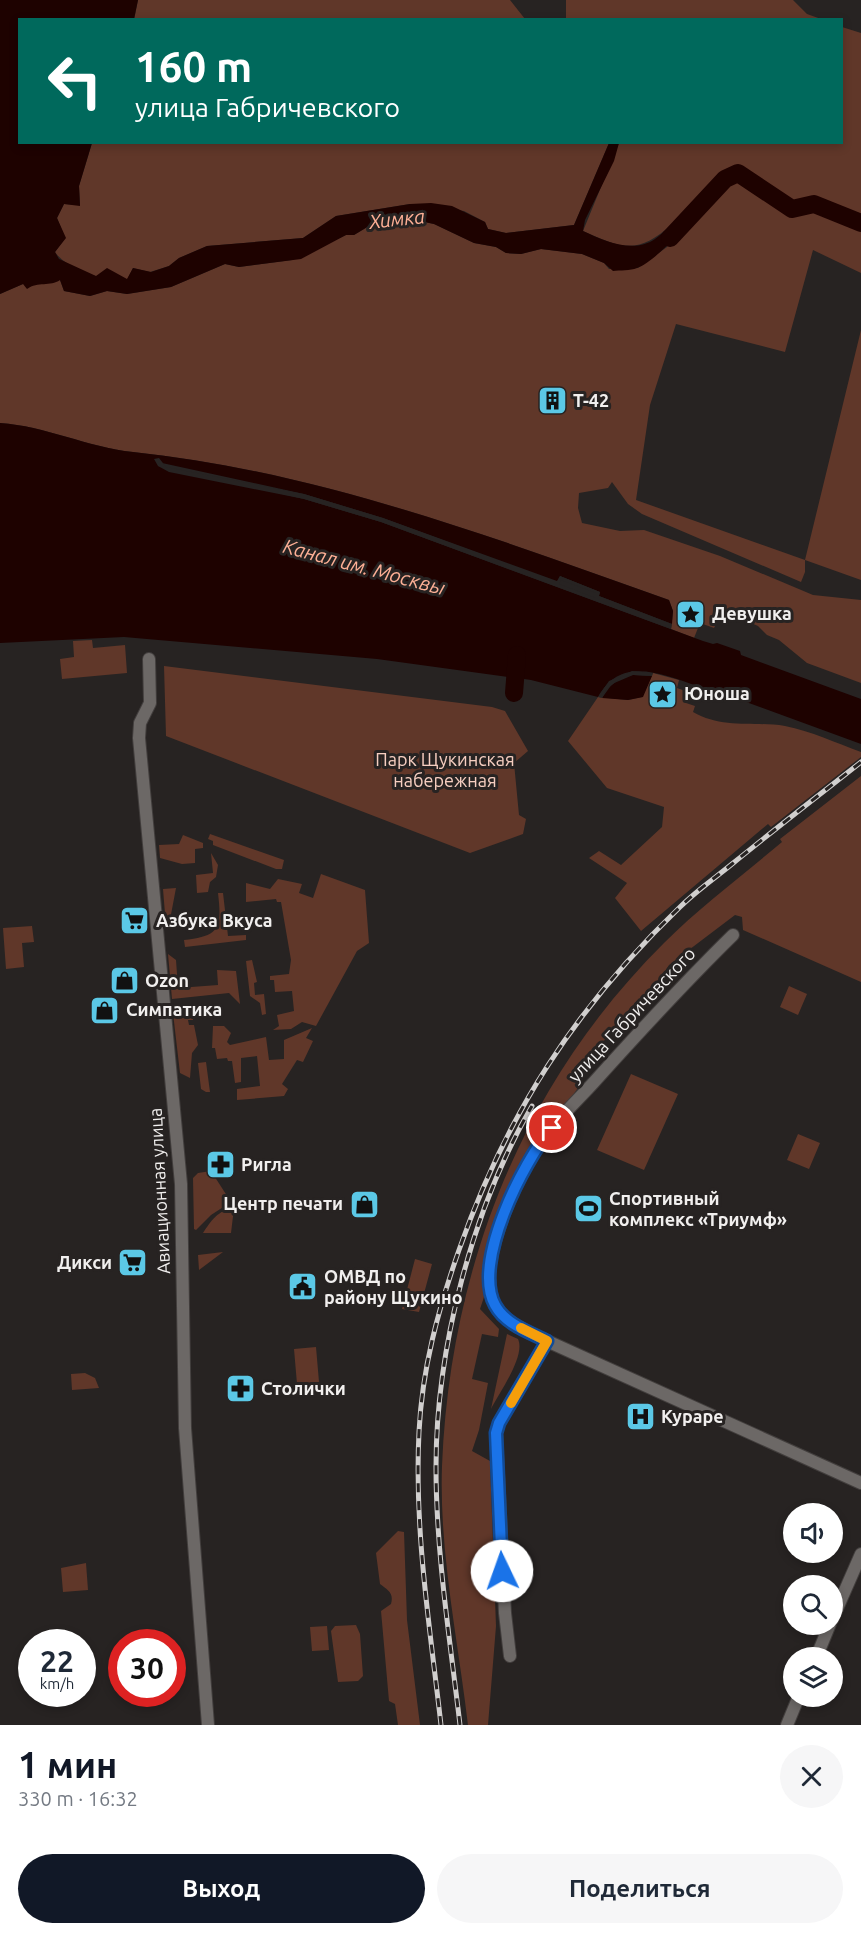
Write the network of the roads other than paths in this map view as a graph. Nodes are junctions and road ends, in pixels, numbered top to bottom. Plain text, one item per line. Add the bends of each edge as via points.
1 (149, 659) dead end
2 (733, 935) dead end
3 (547, 1341) junction
4 (861, 1483) edge
5 (861, 1554) edge
6 (843, 1595) edge
7 (510, 1656) dead end
8 (794, 1707) edge
9 (208, 1725) edge
10 (787, 1725) edge

1 - 9 street, Авиационная улица via 150,703 140,723 139,738 177,1136 185,1420
2 - 3 street, улица Габричевского via 668,1000 540,1142 510,1201 491,1262 490,1294 508,1320
3 - 4 street, улица Габричевского
3 - 7 street via 496,1433
5 - 6 street
8 - 10 street

